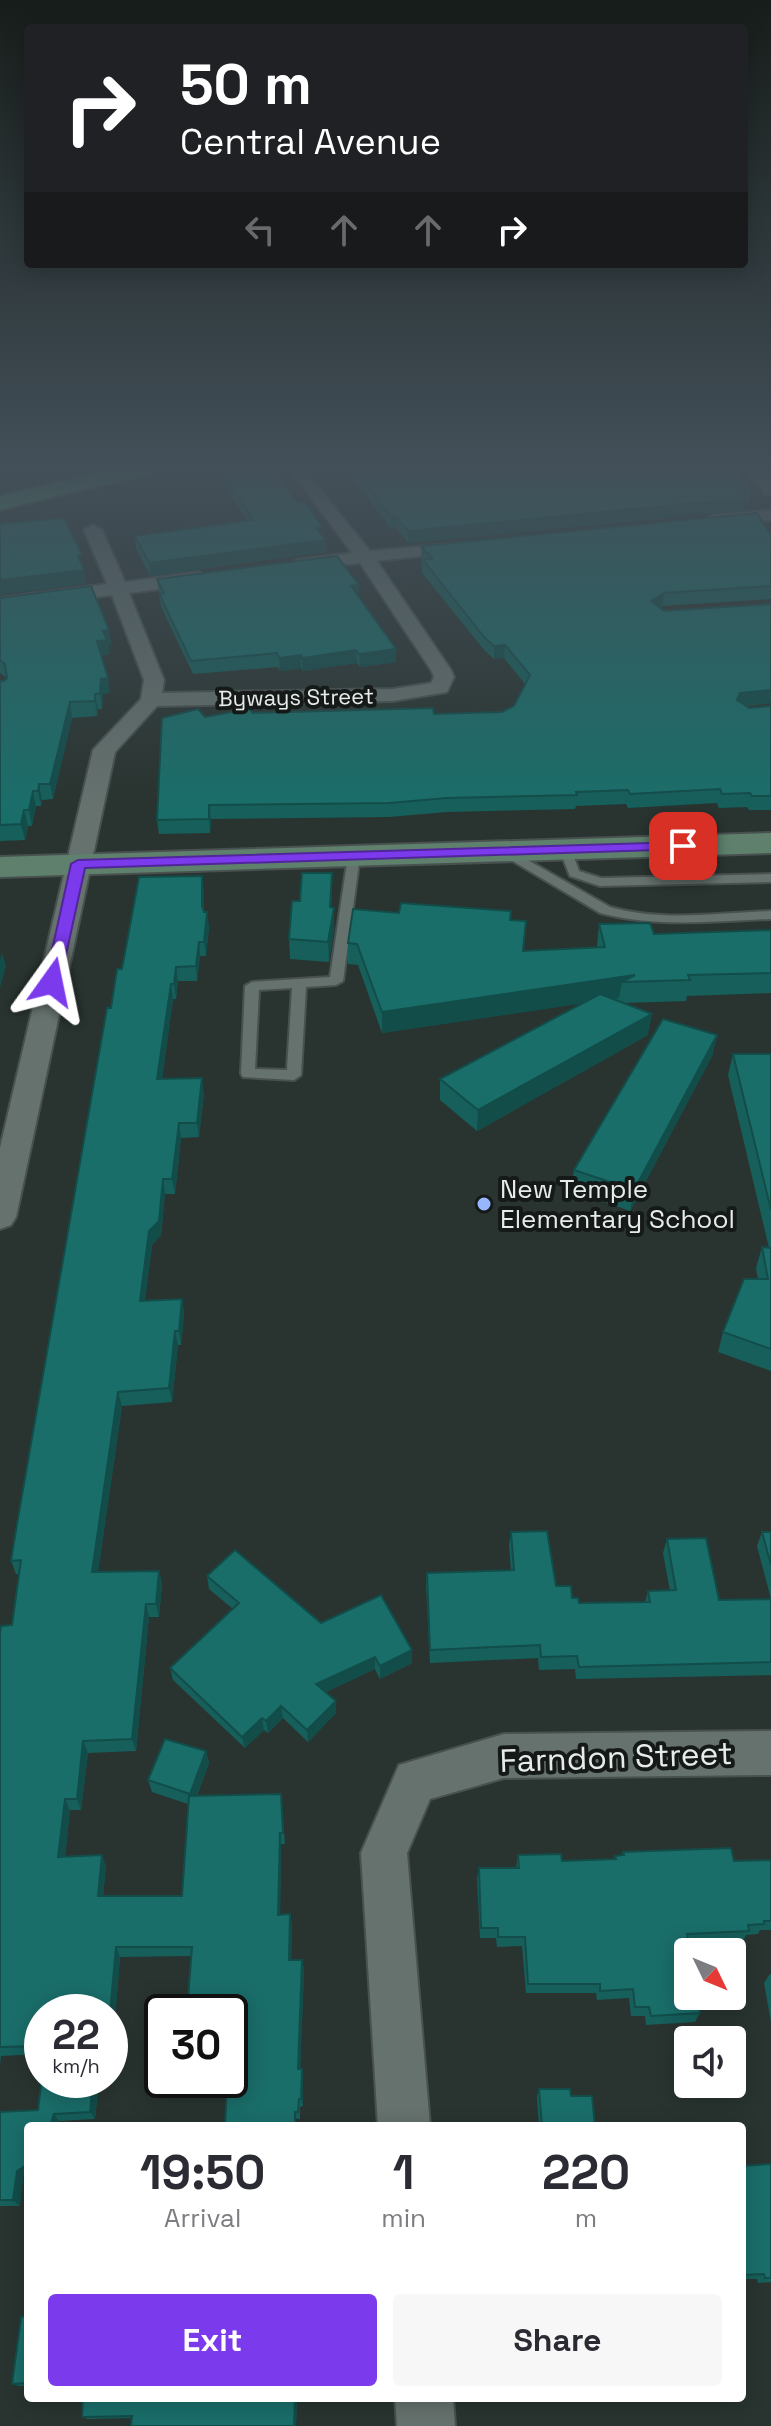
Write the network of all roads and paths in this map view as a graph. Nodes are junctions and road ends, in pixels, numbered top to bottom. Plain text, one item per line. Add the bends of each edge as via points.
1 (113, 581) edge
2 (173, 581) edge
3 (381, 581) edge
4 (116, 589) junction
5 (0, 604) edge
6 (151, 700) junction
7 (771, 843) edge
8 (565, 849) junction
9 (505, 851) junction
10 (354, 856) junction
11 (78, 864) junction
12 (0, 867) edge
13 (771, 878) edge
14 (771, 915) edge
15 (299, 983) junction
16 (0, 1217) edge
17 (771, 1753) edge
18 (404, 2122) edge
19 (424, 2402) edge
20 (426, 2426) edge

1 - 4 street
2 - 4 street
3 - 6 street, Byways Street via 441,670 440,688 393,695
4 - 5 street
4 - 6 street via 154,680
6 - 11 street via 104,750
7 - 8 street
8 - 9 street
8 - 13 lane via 574,873 600,882
9 - 10 street
9 - 14 lane via 619,915
10 - 11 street
10 - 15 lane via 336,981
11 - 12 street
11 - 16 street
15 - 15 lane via 252,986 248,1074 294,1075
17 - 18 street, Farndon Street via 504,1756 415,1781 384,1853
19 - 20 street

